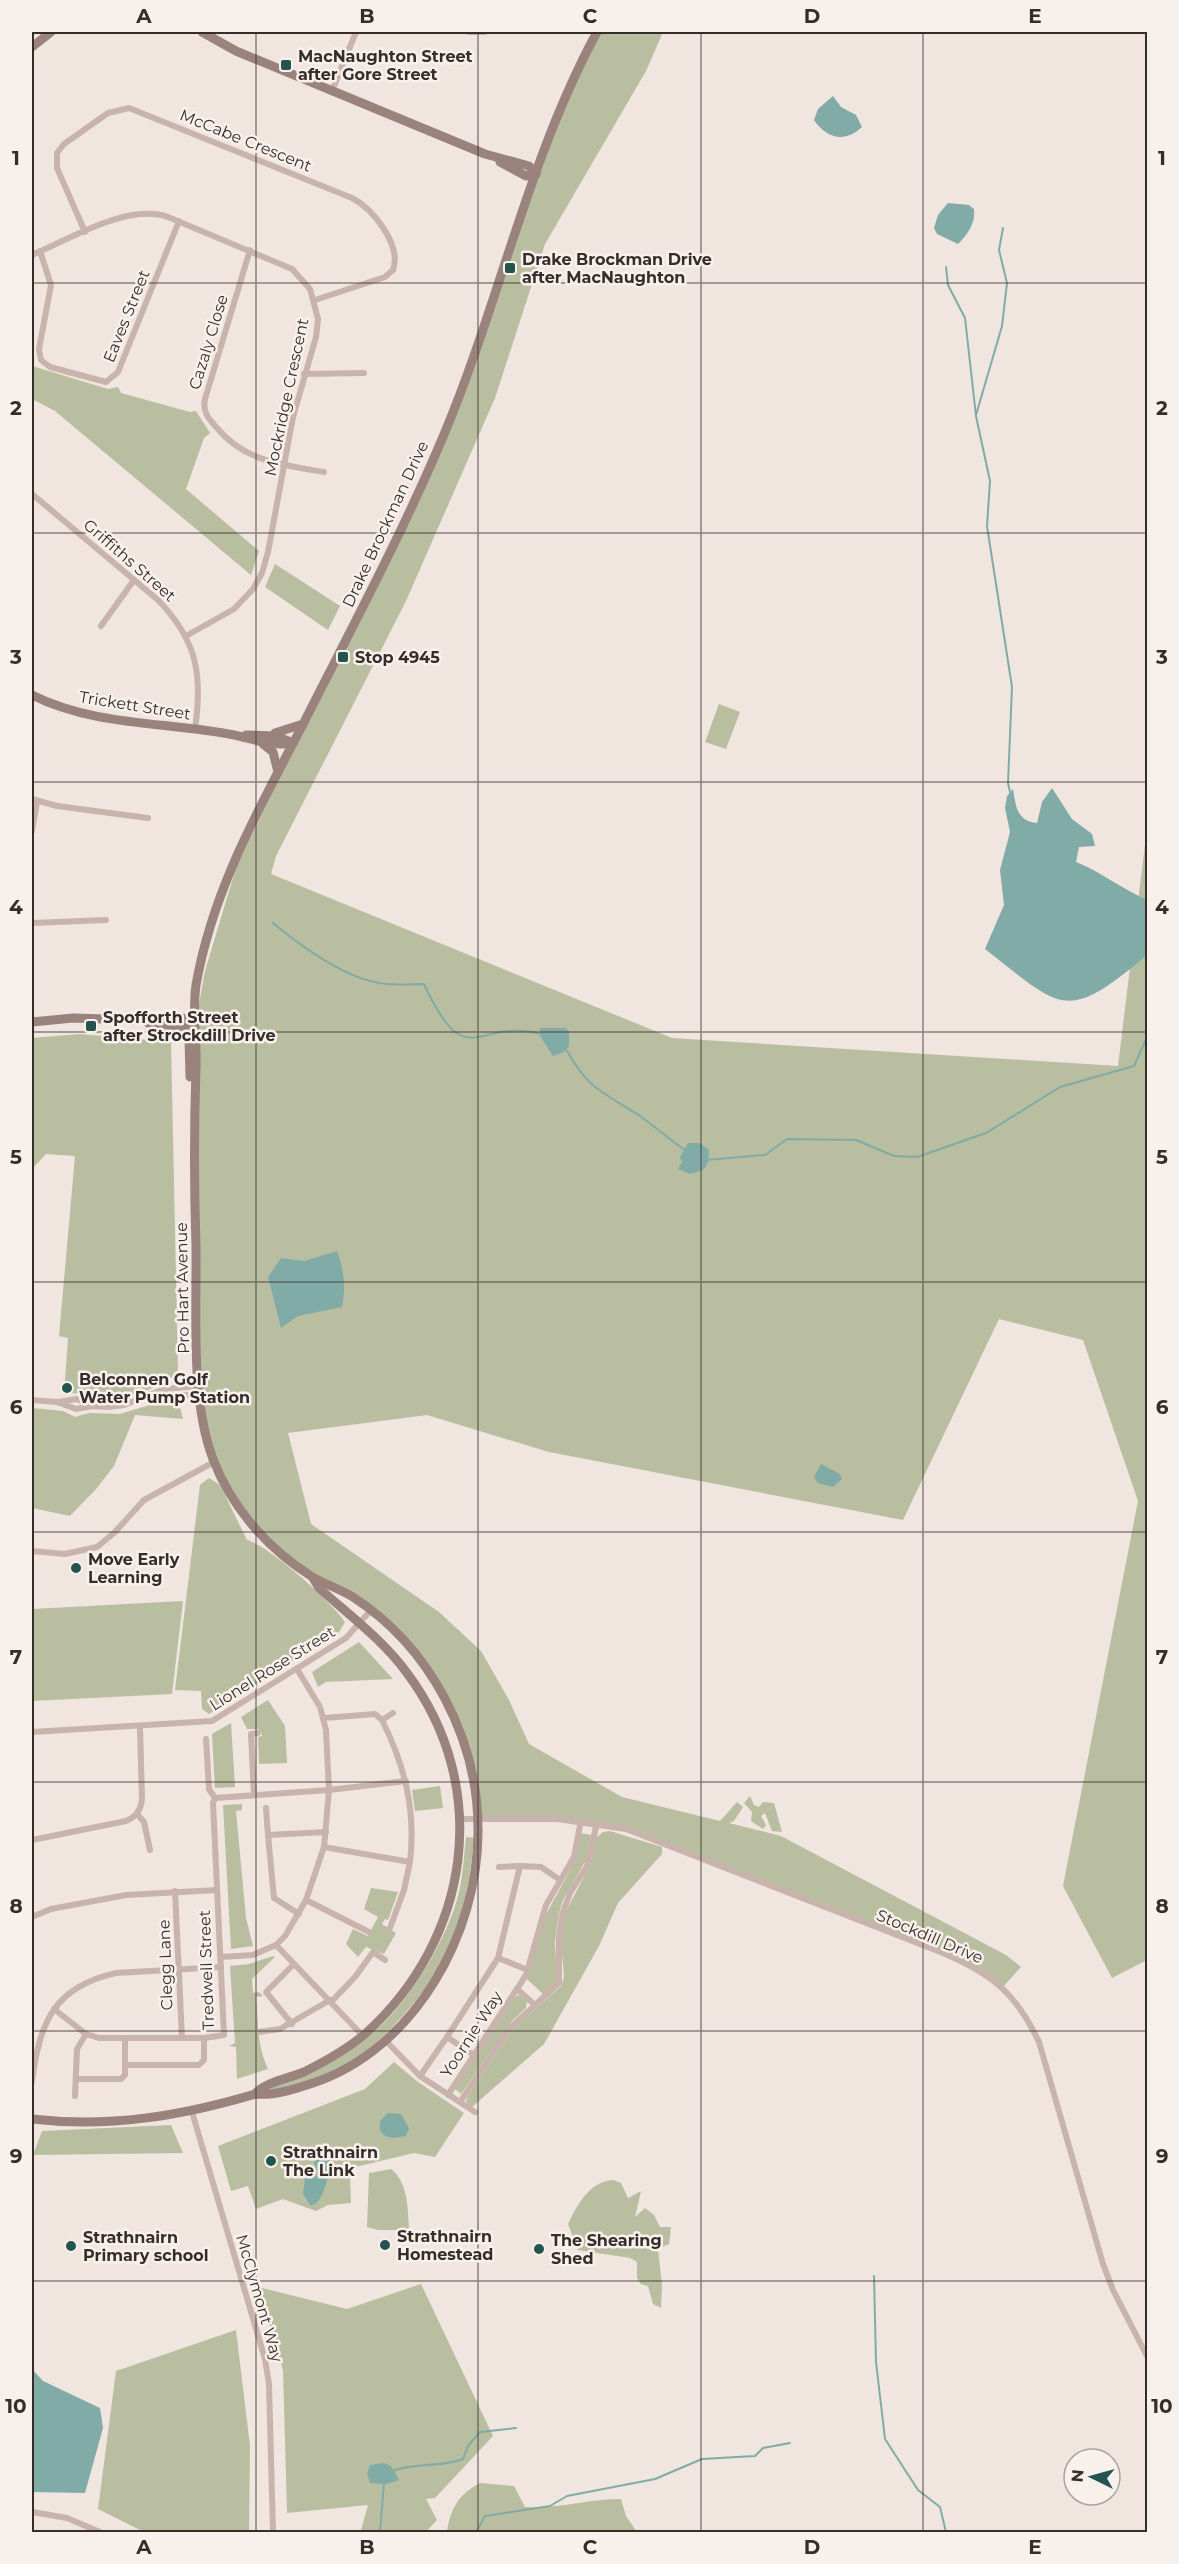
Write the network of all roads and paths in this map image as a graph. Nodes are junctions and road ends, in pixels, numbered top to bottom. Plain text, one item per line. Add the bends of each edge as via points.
1 (51, 32) edge
2 (202, 32) edge
3 (357, 32) edge
4 (469, 32) edge
5 (485, 32) edge
6 (597, 32) edge
7 (32, 47) edge
8 (332, 91) junction
9 (536, 174) junction
10 (179, 221) junction
11 (85, 232) junction
12 (250, 250) junction
13 (40, 252) junction
14 (32, 255) edge
15 (315, 300) junction
16 (364, 373) dead end
17 (304, 374) junction
18 (284, 465) junction
19 (324, 472) dead end
20 (32, 494) edge
21 (134, 580) junction
22 (101, 626) dead end
23 (186, 636) junction
24 (32, 695) edge
25 (303, 724) junction
26 (195, 729) junction
27 (260, 738) junction
28 (293, 743) junction
29 (278, 772) junction
30 (34, 800) edge
31 (148, 819) dead end
32 (32, 831) edge
33 (106, 920) dead end
34 (32, 923) edge
35 (32, 1022) edge
36 (193, 1023) junction
37 (199, 1391) junction
38 (32, 1400) edge
39 (57, 1402) junction
40 (93, 1406) junction
41 (214, 1462) junction
42 (32, 1551) edge
43 (313, 1578) junction
44 (371, 1610) junction
45 (359, 1623) junction
46 (297, 1669) junction
47 (393, 1713) dead end
48 (324, 1718) junction
49 (382, 1720) junction
50 (140, 1727) junction
51 (32, 1732) edge
52 (258, 1733) dead end
53 (206, 1739) dead end
54 (406, 1781) junction
55 (329, 1790) junction
56 (255, 1795) junction
57 (215, 1798) junction
58 (266, 1808) dead end
59 (137, 1814) junction
60 (478, 1818) junction
61 (459, 1819) junction
62 (581, 1820) junction
63 (597, 1823) junction
64 (327, 1832) junction
65 (268, 1835) junction
66 (32, 1840) edge
67 (324, 1847) junction
68 (150, 1850) dead end
69 (410, 1862) junction
70 (520, 1866) junction
71 (499, 1867) dead end
72 (560, 1880) junction
73 (217, 1890) junction
74 (175, 1891) junction
75 (306, 1900) junction
76 (299, 1914) junction
77 (32, 1917) edge
78 (390, 1929) dead end
79 (369, 1932) dead end
80 (276, 1945) junction
81 (221, 1958) junction
82 (498, 1958) junction
83 (386, 1959) dead end
84 (294, 1964) junction
85 (221, 1967) junction
86 (179, 1969) junction
87 (528, 1970) junction
88 (517, 1989) junction
89 (330, 2001) junction
90 (535, 2006) junction
91 (54, 2009) junction
92 (292, 2024) junction
93 (260, 2032) dead end
94 (86, 2034) junction
95 (363, 2036) junction
96 (447, 2037) junction
97 (125, 2038) junction
98 (182, 2038) junction
99 (204, 2038) junction
100 (385, 2040) junction
101 (34, 2043) edge
102 (474, 2055) junction
103 (125, 2065) junction
104 (420, 2076) junction
105 (76, 2079) junction
106 (32, 2081) edge
107 (255, 2094) junction
108 (448, 2095) junction
109 (75, 2096) dead end
110 (460, 2102) junction
111 (192, 2112) junction
112 (475, 2112) dead end
113 (32, 2119) edge
114 (1148, 2358) edge
115 (32, 2512) edge
116 (100, 2532) edge
117 (273, 2532) edge

1 - 7 street
2 - 8 street via 236,51
3 - 8 street
4 - 5 street
6 - 9 street, Drake Brockman Drive via 567,93
8 - 9 street via 485,153 526,176
9 - 25 street, Drake Brockman Drive via 445,432 390,553
10 - 11 street, Mockridge Crescent via 157,213 139,213
10 - 12 street, Mockridge Crescent
10 - 13 street, Eaves Street via 118,372 106,382 50,367 41,360 39,349 51,295
11 - 13 street, Mockridge Crescent
11 - 15 street, McCabe Crescent via 57,168 57,153 114,110 137,110 352,198 372,211 385,229 394,258 393,270 385,277
12 - 15 street, Mockridge Crescent via 292,270 306,283
12 - 18 street, Cazaly Close via 204,409 220,432 242,451
13 - 14 street, Mockridge Crescent
15 - 17 street, Mockridge Crescent via 318,328
16 - 17 street
17 - 18 street, Mockridge Crescent
18 - 19 street, Cazaly Close
18 - 23 street, Mockridge Crescent via 268,552 259,579 234,609
20 - 21 street, Griffiths Street
21 - 22 street
21 - 23 street, Griffiths Street via 167,609
23 - 26 street, Griffiths Street via 199,676
24 - 26 street, Trickett Street via 94,715
25 - 27 street
25 - 28 street, Drake Brockman Drive
26 - 27 street, Trickett Street
27 - 28 street, Trickett Street via 283,738
27 - 29 street via 273,752
28 - 29 street, Drake Brockman Drive
29 - 36 street, Drake Brockman Drive via 218,898 197,983
30 - 31 street
30 - 32 street
33 - 34 street
35 - 36 street via 73,1018 137,1020 179,1027
36 - 37 street, Pro Hart Avenue
37 - 40 street via 152,1395 124,1405
37 - 41 street, Pro Hart Avenue
38 - 39 street
39 - 40 street via 76,1409
39 - 40 street via 77,1399
41 - 42 street via 144,1500 97,1546 65,1554
41 - 43 street, Pro Hart Avenue via 231,1497 251,1524
43 - 44 street, Pro Hart Avenue
43 - 45 street, Pro Hart Avenue
44 - 45 street, Lionel Rose Street
44 - 60 street, Pro Hart Avenue via 414,1652 447,1702 469,1759
45 - 46 street, Lionel Rose Street via 346,1638
45 - 61 street, Pro Hart Avenue via 400,1663 433,1714 454,1776
46 - 48 street
46 - 50 street, Lionel Rose Street via 212,1721
47 - 49 street
48 - 49 street via 375,1714
48 - 55 street
49 - 54 street
50 - 51 street, Lionel Rose Street
50 - 59 street via 142,1799
52 - 56 street via 251,1734
53 - 57 street, Tredwell Street via 209,1789
54 - 55 street
54 - 69 street via 412,1818
55 - 56 street
55 - 64 street
56 - 57 street
57 - 73 street, Tredwell Street
58 - 65 street
59 - 66 street via 126,1821
59 - 68 street via 144,1822
60 - 61 street, Stockdill Drive
60 - 62 street, Stockdill Drive
60 - 100 street, Pro Hart Avenue via 473,1884 455,1942 425,1995
61 - 95 street, Pro Hart Avenue via 456,1880 437,1938 406,1991
62 - 63 street, Stockdill Drive
62 - 72 street, Yoornie Way via 574,1857
63 - 90 street, Yoornie Way via 587,1866 562,1915 559,1983
63 - 114 street, Stockdill Drive via 626,1829 932,1948 968,1963 999,1983 1022,2010 1039,2042 1103,2264
64 - 65 street
64 - 67 street
65 - 76 street via 274,1898
67 - 69 street
67 - 75 street
69 - 78 street
70 - 71 street
70 - 72 street via 541,1867
70 - 82 street
72 - 87 street, Yoornie Way via 542,1915
73 - 74 street
73 - 81 street, Tredwell Street
74 - 77 street via 126,1895 51,1909
74 - 86 street, Clegg Lane
75 - 76 street
75 - 79 street
76 - 80 street
80 - 81 street via 253,1955
80 - 84 street
81 - 85 street, Tredwell Street
82 - 87 street
82 - 96 street
83 - 89 street via 373,1952
84 - 89 street
84 - 92 street via 266,1992
85 - 86 street
85 - 99 street, Tredwell Street via 224,2035
86 - 91 street via 100,1976 78,1987
86 - 98 street, Clegg Lane
87 - 88 street, Yoornie Way
88 - 90 street, Yoornie Way
88 - 102 street, Yoornie Way
89 - 92 street
89 - 95 street
90 - 110 street, Yoornie Way via 510,2028
91 - 94 street
91 - 101 street
92 - 93 street
94 - 97 street, Tredwell Street
94 - 105 street via 77,2049
95 - 107 street, Pro Hart Avenue via 323,2062
96 - 102 street
96 - 104 street
97 - 98 street, Tredwell Street
97 - 103 street
98 - 99 street, Tredwell Street
99 - 103 street via 204,2060 199,2065
100 - 104 street
100 - 107 street, Pro Hart Avenue via 358,2062 327,2078 266,2095
101 - 106 street
102 - 108 street, Yoornie Way
103 - 105 street via 121,2079
104 - 108 street
105 - 109 street
107 - 111 street, Pro Hart Avenue
108 - 110 street
110 - 112 street
111 - 113 street, Pro Hart Avenue via 120,2121
111 - 117 street, McClymont Way via 265,2359
115 - 116 street via 67,2518

